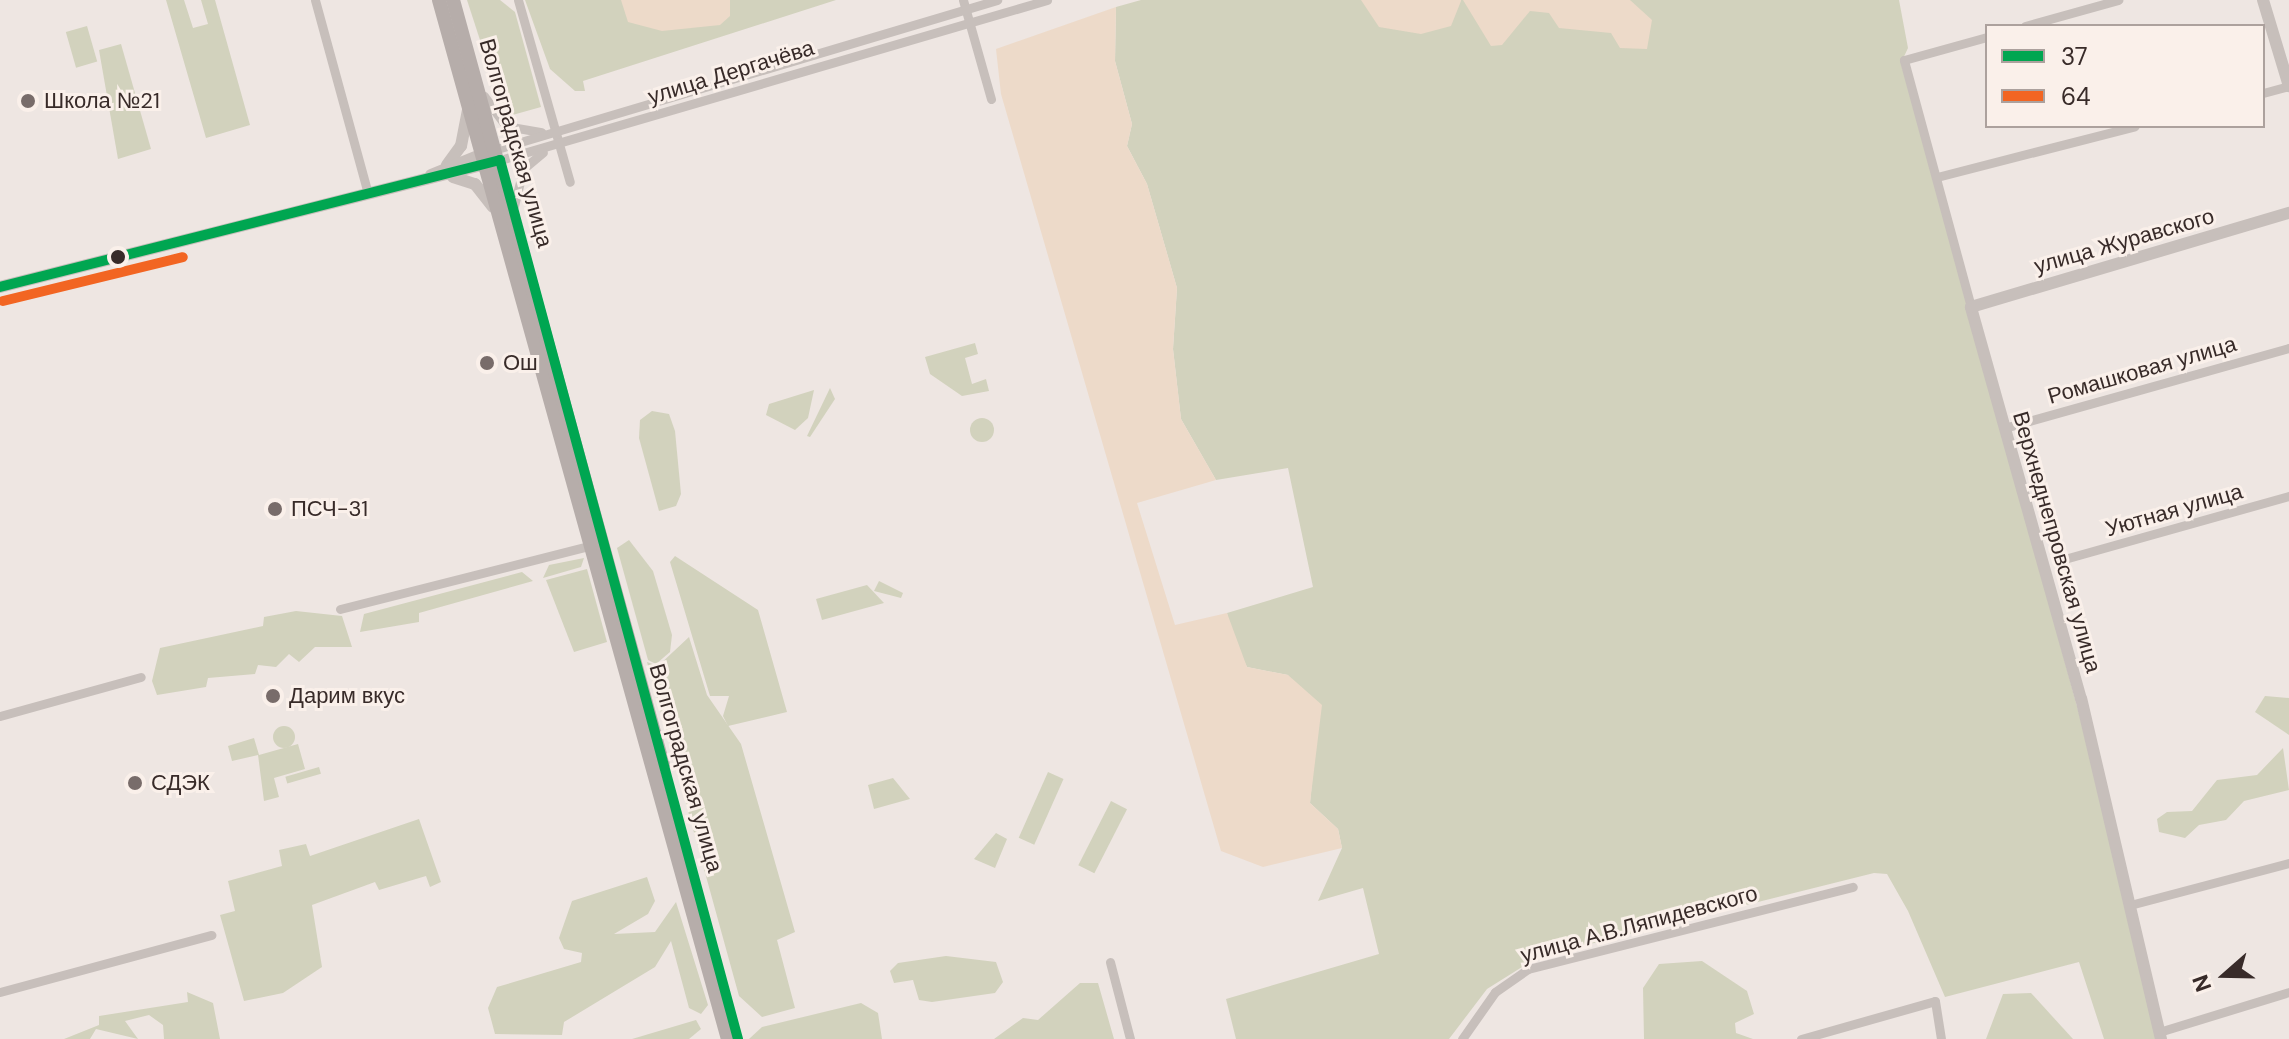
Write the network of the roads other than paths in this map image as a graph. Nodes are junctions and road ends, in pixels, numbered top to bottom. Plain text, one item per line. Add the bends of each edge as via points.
1 (315, 0) edge
2 (439, 0) edge
3 (453, 0) edge
4 (518, 0) edge
5 (997, 0) edge
6 (1047, 0) edge
7 (2118, 0) edge
8 (2263, 0) edge
9 (964, 5) edge
10 (970, 23) junction
11 (2032, 24) edge
12 (1985, 38) edge
13 (2289, 86) edge
14 (479, 89) junction
15 (2265, 92) edge
16 (991, 99) dead end
17 (468, 106) junction
18 (2127, 128) edge
19 (553, 132) junction
20 (557, 145) junction
21 (491, 157) junction
22 (444, 172) junction
23 (1937, 177) junction
24 (570, 182) dead end
25 (368, 194) junction
26 (2289, 213) edge
27 (507, 217) junction
28 (0, 287) edge
29 (1971, 307) junction
30 (2289, 348) edge
31 (2004, 428) junction
32 (2289, 496) edge
33 (589, 546) junction
34 (2068, 558) dead end
35 (340, 609) dead end
36 (141, 677) dead end
37 (637, 695) junction
38 (0, 716) edge
39 (2289, 863) edge
40 (1853, 887) dead end
41 (2130, 905) junction
42 (211, 935) dead end
43 (1110, 962) dead end
44 (0, 992) edge
45 (2289, 992) edge
46 (2160, 1035) edge
47 (728, 1039) edge
48 (738, 1039) edge
49 (1130, 1039) edge
50 (1462, 1039) edge
51 (1801, 1039) edge
52 (1941, 1039) edge

1 - 25 street
2 - 17 main road, Волгоградская улица
3 - 14 main road, Волгоградская улица
4 - 19 street
5 - 9 street, улица Дергачёва
6 - 10 street, улица Дергачёва
7 - 11 street
8 - 13 street
9 - 10 street
9 - 19 street, улица Дергачёва
10 - 16 street
10 - 20 street, улица Дергачёва
12 - 23 street, Верхнеднепровская улица via 1904,60
13 - 15 street
14 - 19 street via 506,126
14 - 21 main road, Волгоградская улица
17 - 21 main road, Волгоградская улица
17 - 22 street via 461,146
18 - 23 street
19 - 20 street
19 - 21 street, улица Дергачёва
20 - 21 street, улица Дергачёва
20 - 24 street
20 - 27 street via 523,169
21 - 22 street, улица Дергачёва
21 - 27 main road, Волгоградская улица
22 - 25 street, улица Дергачёва
22 - 27 street via 475,184
23 - 29 street, Верхнеднепровская улица
25 - 28 street, улица Дергачёва
26 - 29 street, улица Журавского
27 - 33 main road, Волгоградская улица
27 - 37 main road, Волгоградская улица
29 - 31 street, Верхнеднепровская улица
30 - 31 street, Ромашковая улица
31 - 41 street, Верхнеднепровская улица
32 - 34 street, Уютная улица
33 - 35 street
33 - 37 main road, Волгоградская улица
36 - 38 street
37 - 47 main road, Волгоградская улица
37 - 48 main road, Волгоградская улица
39 - 41 street
40 - 50 street, улица А.В.Ляпидевского via 1528,969 1495,992
41 - 46 street, Верхнеднепровская улица
42 - 44 street
43 - 49 street
45 - 46 street
51 - 52 street via 1935,1001

